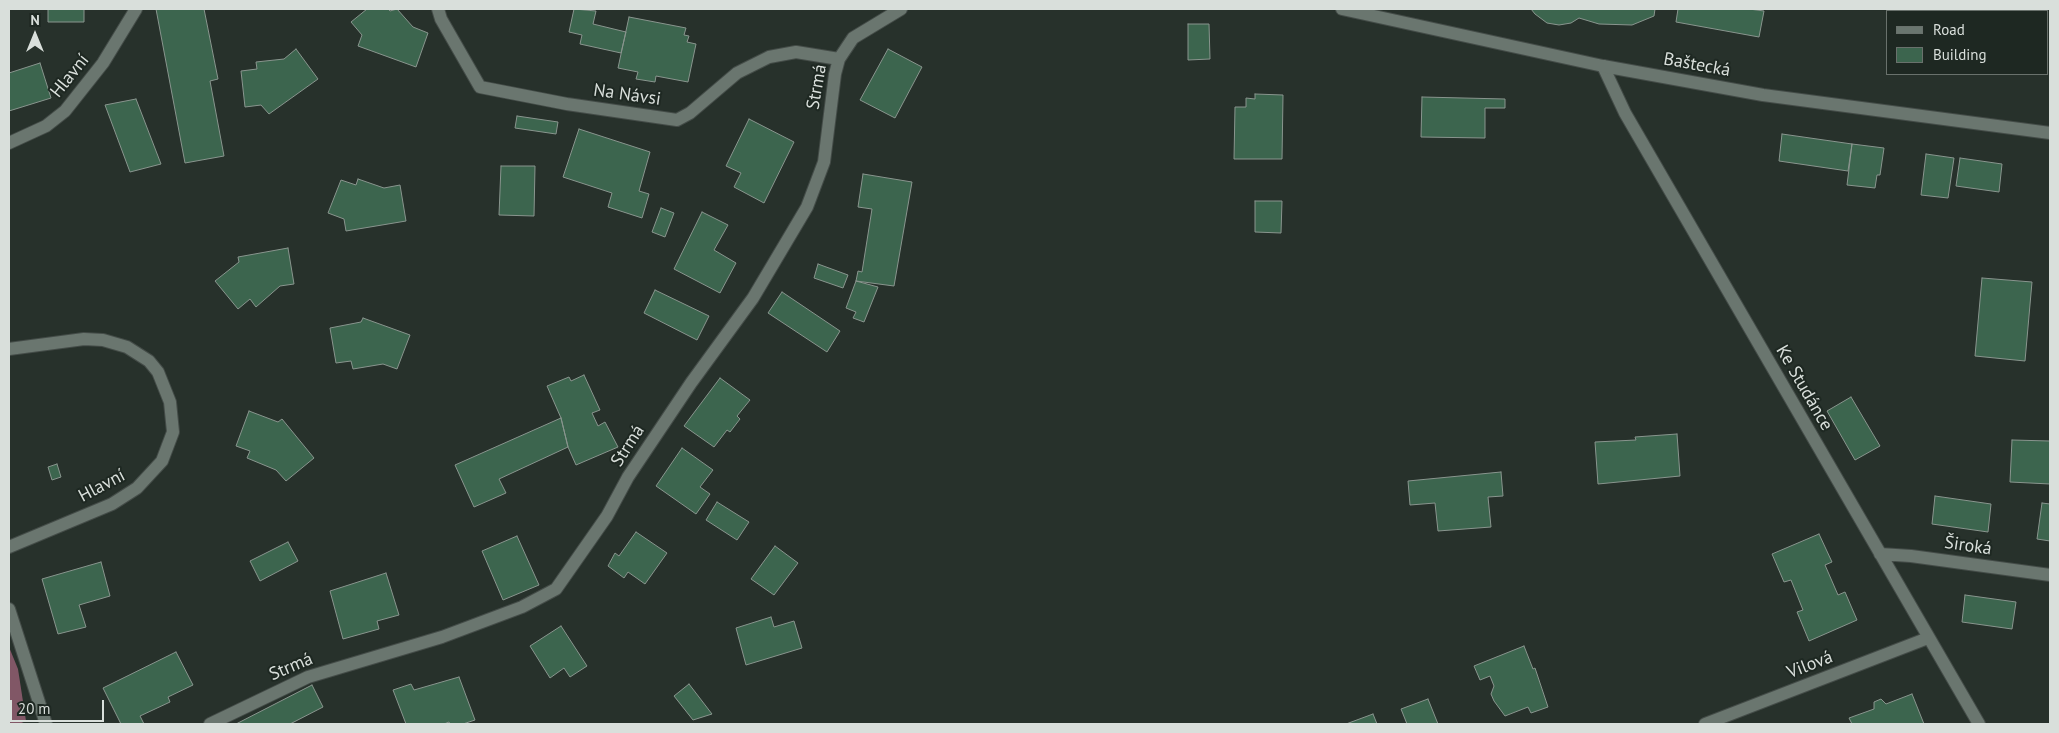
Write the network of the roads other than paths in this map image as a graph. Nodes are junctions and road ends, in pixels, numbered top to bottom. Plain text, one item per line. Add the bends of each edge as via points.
1 (136, 9) edge
2 (438, 9) edge
3 (901, 9) edge
4 (1342, 9) edge
5 (839, 59) junction
6 (1603, 66) junction
7 (2050, 132) edge
8 (9, 143) edge
9 (9, 349) edge
10 (9, 547) edge
11 (1880, 554) junction
12 (2050, 575) edge
13 (9, 608) edge
14 (1928, 638) junction
15 (46, 724) edge
16 (210, 724) edge
17 (1705, 724) edge
18 (1979, 724) edge

1 - 8 street, Hlavní via 103,63 65,111 46,126
2 - 5 street, Na Návsi via 480,87 677,120 690,114 737,73 769,57 796,52
3 - 5 street, Strmá via 854,38
4 - 6 street, Baštecká
5 - 16 street, Strmá via 824,162 807,207 752,298 628,476 607,516 556,589 522,607 442,638 308,676
6 - 7 street, Baštecká via 1763,95
6 - 11 street, Ke Studánce via 1625,113
9 - 10 street, Hlavní via 84,339 127,347 149,361 158,372 170,402 173,432 162,461 137,488 112,504
11 - 12 street, Široká
11 - 14 street, Ke Studánce
13 - 15 street
14 - 17 street, Vilová
14 - 18 street, Ke Studánce

